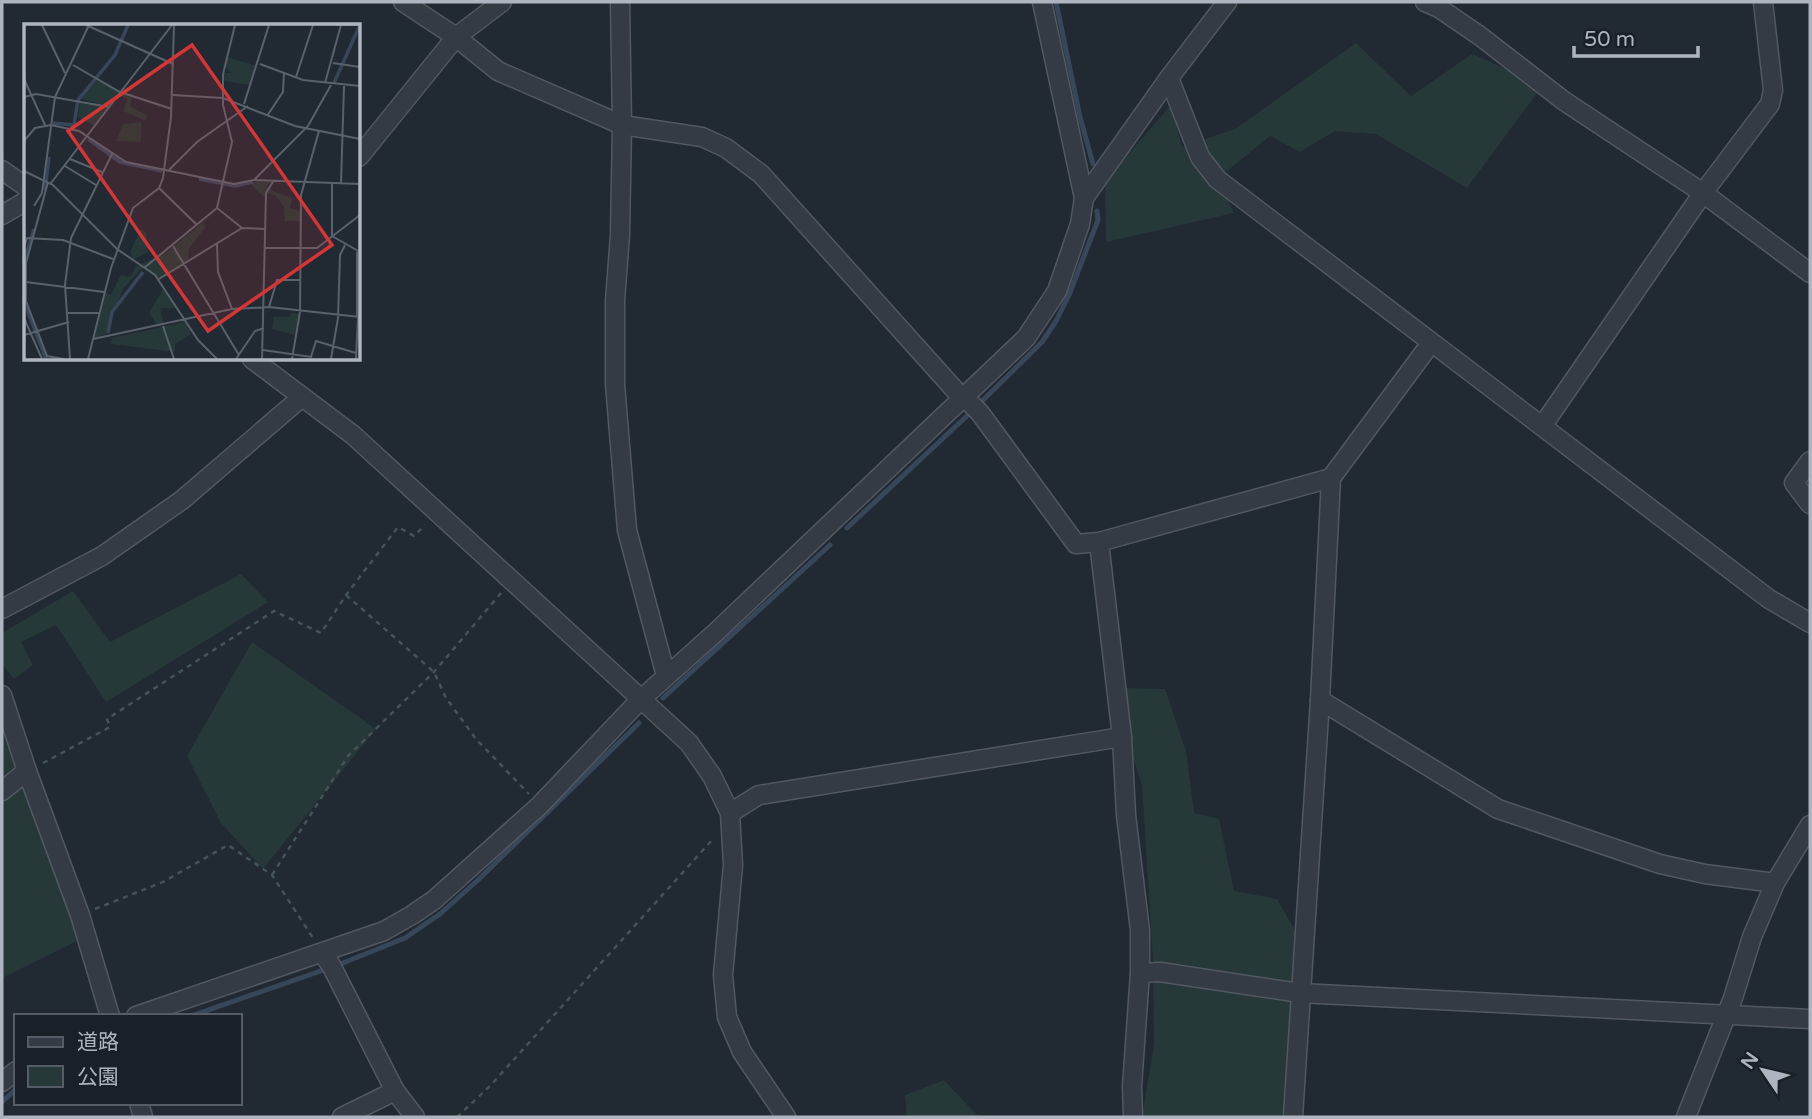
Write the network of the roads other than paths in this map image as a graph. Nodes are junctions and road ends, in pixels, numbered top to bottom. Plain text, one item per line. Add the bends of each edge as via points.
1 (402, 2) edge
2 (502, 2) edge
3 (620, 2) edge
4 (1042, 2) edge
5 (1227, 2) edge
6 (1425, 2) edge
7 (1763, 2) edge
8 (456, 37) junction
9 (1169, 78) junction
10 (622, 125) junction
11 (360, 156) edge
12 (2, 170) edge
13 (24, 186) edge
14 (1703, 192) junction
15 (1084, 198) junction
16 (24, 202) edge
17 (2, 215) edge
18 (1810, 273) edge
19 (1431, 343) junction
20 (253, 360) edge
21 (302, 397) junction
22 (971, 405) junction
23 (1543, 425) junction
24 (1810, 461) edge
25 (1331, 478) junction
26 (1810, 504) edge
27 (1099, 542) junction
28 (2, 609) edge
29 (1810, 623) edge
30 (666, 676) junction
31 (2, 695) edge
32 (640, 699) junction
33 (1320, 701) junction
34 (1122, 737) junction
35 (27, 771) junction
36 (2, 791) edge
37 (730, 813) junction
38 (1810, 825) edge
39 (1775, 883) junction
40 (329, 964) junction
41 (1140, 973) junction
42 (1300, 993) junction
43 (1725, 1013) junction
44 (109, 1014) edge
45 (143, 1014) edge
46 (1810, 1019) edge
47 (395, 1091) junction
48 (342, 1117) edge
49 (415, 1117) edge
50 (786, 1117) edge
51 (1133, 1117) edge
52 (1293, 1117) edge
53 (1686, 1117) edge

1 - 8 street
2 - 8 street
3 - 10 street
4 - 15 street
5 - 9 street
6 - 14 street
7 - 14 street via 1773,90 1770,104
8 - 10 street via 498,71
8 - 11 street
9 - 15 street
9 - 19 street via 1200,157 1217,179
10 - 22 street via 702,136 761,174
10 - 30 street via 615,384 627,530
12 - 13 street
14 - 18 street
14 - 23 street
15 - 22 street via 1052,299
16 - 17 street
19 - 23 street
19 - 25 street
20 - 21 street
21 - 28 street via 172,507 102,556
21 - 32 street via 353,435
22 - 27 street via 1076,544
22 - 30 street
23 - 29 street via 1769,599
24 - 26 street via 1794,483
25 - 27 street
25 - 33 street
27 - 34 street
30 - 32 street
31 - 35 street
32 - 37 street via 689,743
32 - 40 street via 539,806 434,900
33 - 39 street via 1498,809 1660,864
33 - 42 street
34 - 37 street via 759,795
34 - 41 street
35 - 36 street
35 - 44 street via 80,915
37 - 50 street via 733,865 723,975 727,1017 742,1052
38 - 39 street
39 - 43 street
40 - 45 street
40 - 47 street
41 - 42 street
41 - 51 street
42 - 43 street
42 - 52 street
43 - 46 street
43 - 53 street
47 - 48 street
47 - 49 street

